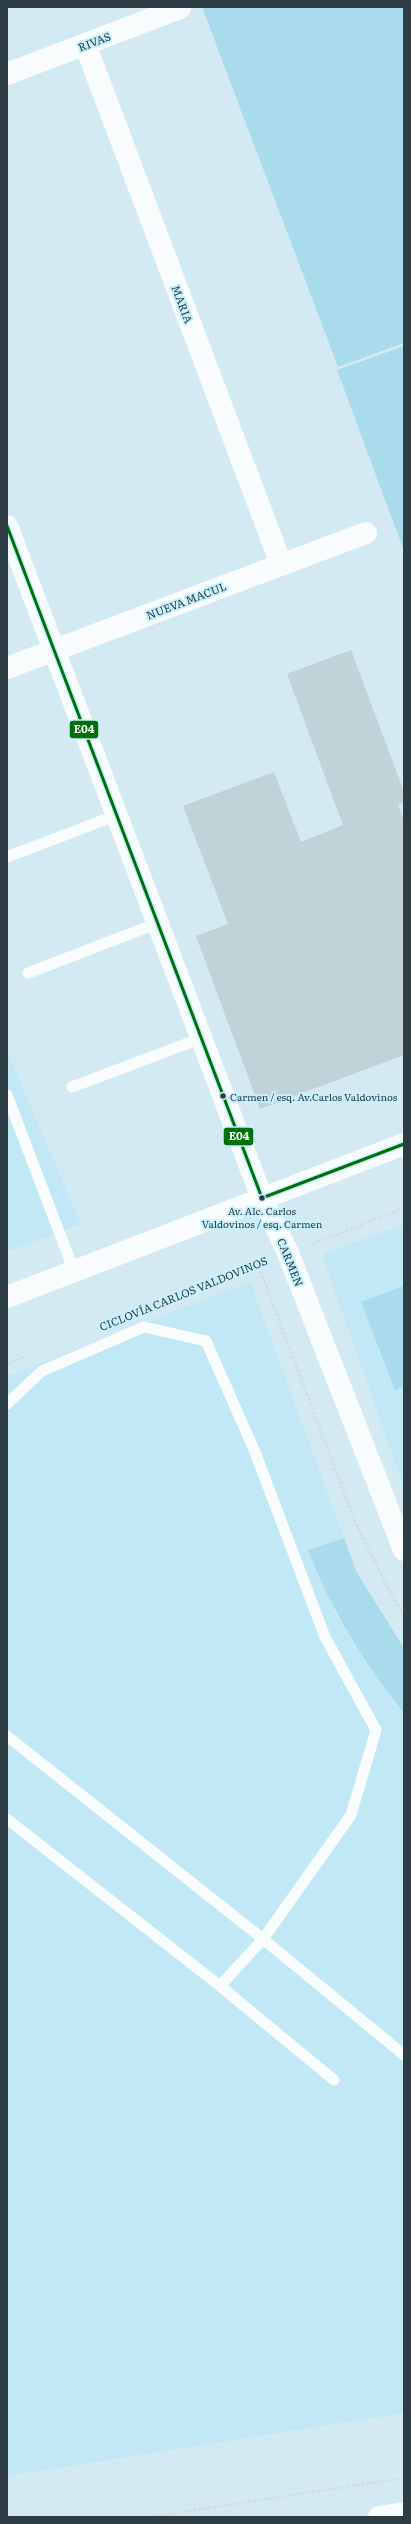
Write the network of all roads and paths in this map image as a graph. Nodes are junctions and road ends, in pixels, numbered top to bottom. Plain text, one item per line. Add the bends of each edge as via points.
1 (180, 8) dead end
2 (85, 44) junction
3 (7, 74) edge
4 (7, 526) edge
5 (366, 532) dead end
6 (281, 564) junction
7 (54, 650) junction
8 (7, 668) edge
9 (117, 815) junction
10 (7, 858) edge
11 (158, 923) junction
12 (28, 973) dead end
13 (202, 1038) junction
14 (72, 1087) dead end
15 (7, 1095) edge
16 (404, 1144) edge
17 (262, 1198) junction
18 (404, 1208) edge
19 (288, 1253) junction
20 (258, 1262) junction
21 (74, 1271) junction
22 (7, 1297) edge
23 (147, 1307) dead end
24 (29, 1355) dead end
25 (7, 1364) edge
26 (7, 1404) edge
27 (404, 1550) edge
28 (404, 1614) edge
29 (7, 1736) edge
30 (7, 1819) edge
31 (263, 1939) junction
32 (220, 1986) junction
33 (404, 2055) edge
34 (334, 2080) dead end
35 (404, 2478) edge
36 (404, 2513) edge
37 (149, 2517) edge
38 (379, 2517) edge

1 - 2 street, RIVAS
2 - 3 street, RIVAS
2 - 6 street, MARIA
4 - 7 street, CARMEN
5 - 6 street, NUEVA MACUL
6 - 7 street, NUEVA MACUL
7 - 8 street, NUEVA MACUL
7 - 9 street, CARMEN
9 - 10 lane
9 - 11 street, CARMEN
11 - 12 lane
11 - 13 street, CARMEN
13 - 14 lane
13 - 17 street, CARMEN
15 - 21 lane
16 - 17 street
17 - 19 street, CARMEN
17 - 21 street
18 - 19 path, CICLOVÍA CARLOS VALDOVINOS
19 - 20 path, CICLOVÍA CARLOS VALDOVINOS
19 - 27 street, CARMEN
20 - 23 path, CICLOVÍA CARLOS VALDOVINOS
20 - 28 path via 354,1519 392,1596
21 - 22 street
24 - 25 path
26 - 31 lane via 42,1371 144,1327 206,1342 255,1452 325,1637 376,1730 351,1815
29 - 31 lane
30 - 32 lane
31 - 32 lane
31 - 33 lane
32 - 34 lane
35 - 37 path
36 - 38 street

